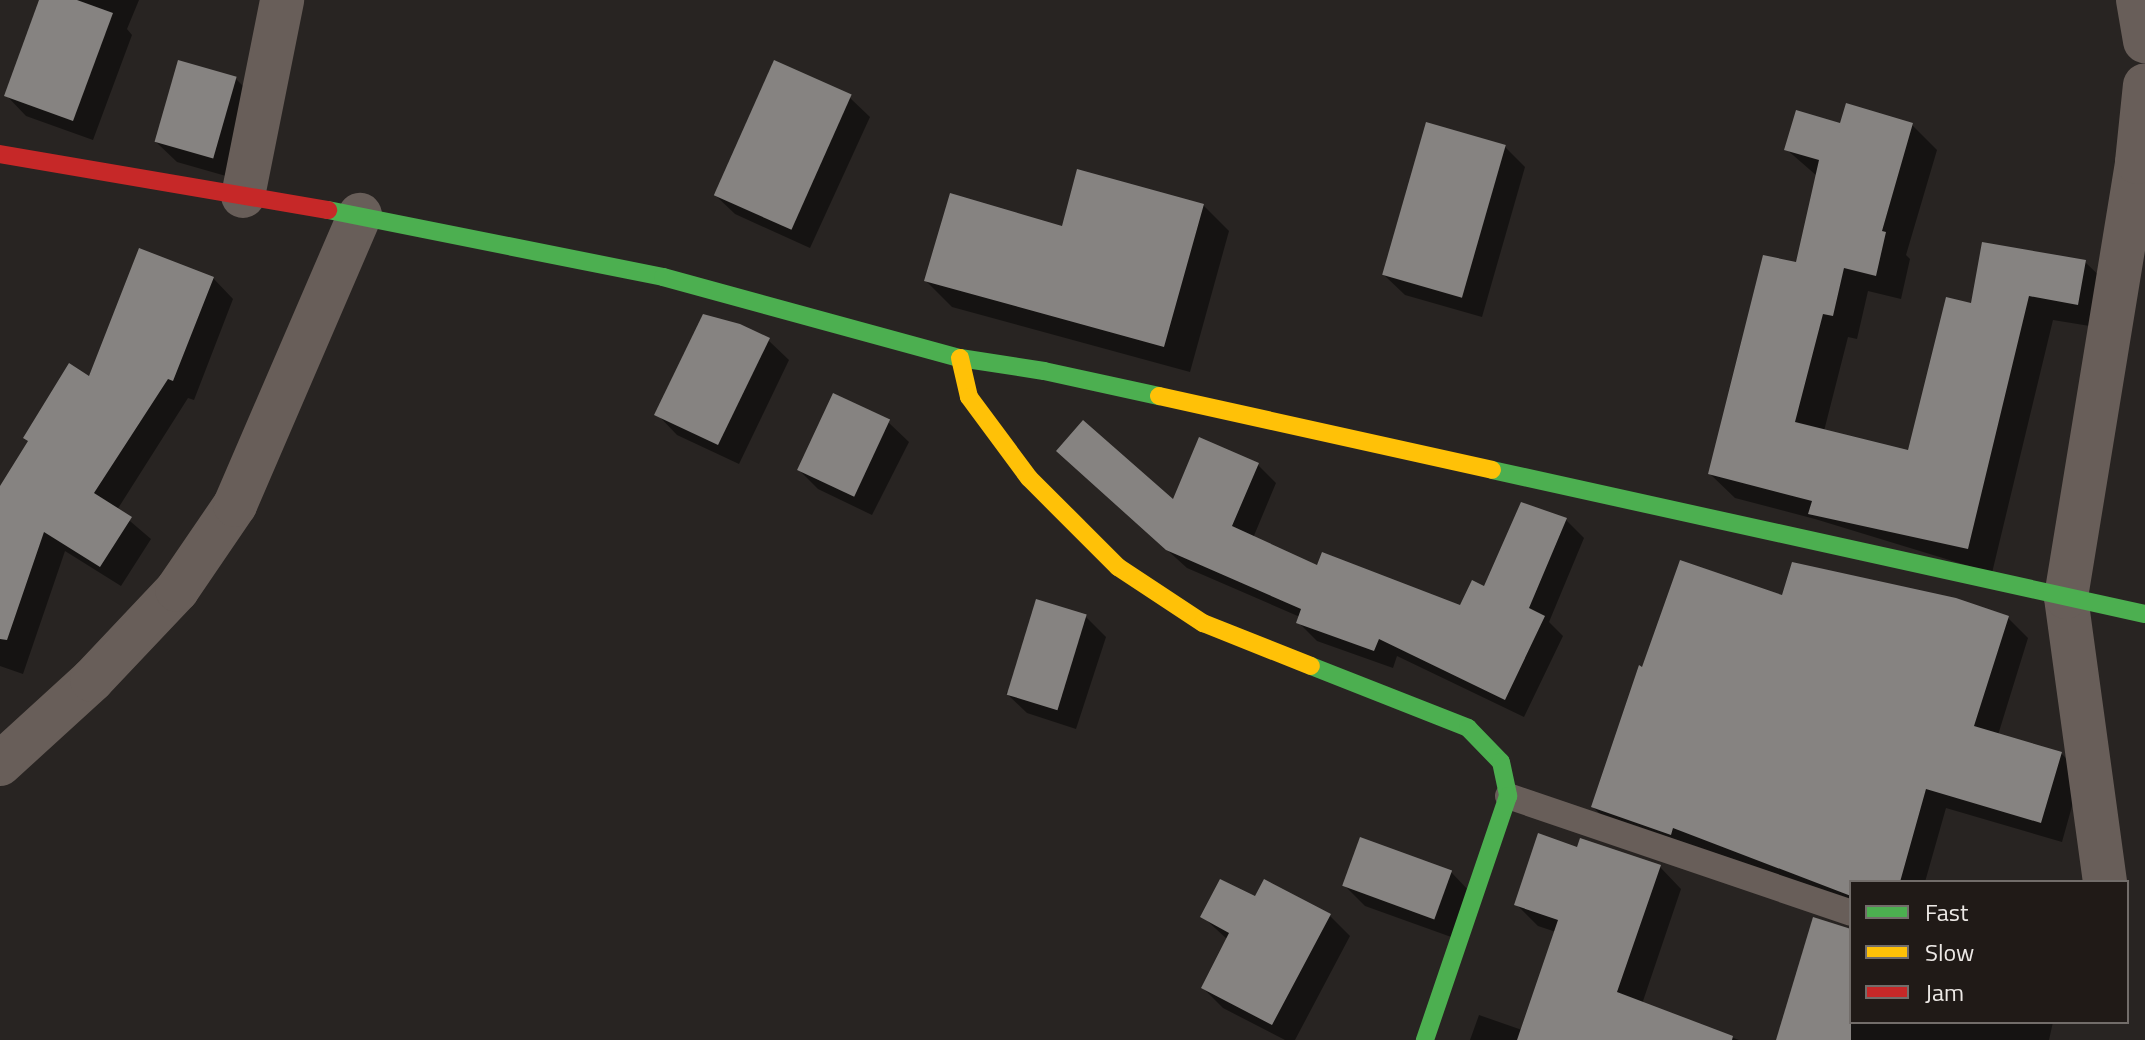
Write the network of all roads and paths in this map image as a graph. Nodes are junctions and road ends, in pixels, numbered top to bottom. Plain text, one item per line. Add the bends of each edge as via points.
1 (282, 0) edge
2 (2138, 0) edge
3 (2145, 41) edge
4 (2145, 85) edge
5 (0, 154) edge
6 (243, 196) junction
7 (360, 215) junction
8 (960, 358) junction
9 (2066, 597) junction
10 (2145, 614) edge
11 (0, 764) edge
12 (1508, 796) junction
13 (2105, 880) edge
14 (1849, 912) edge
15 (1425, 1040) edge

1 - 6 street
2 - 3 street
4 - 9 street
5 - 6 street
6 - 7 street
7 - 8 street via 663,277
7 - 11 street via 235,505 177,590 92,680
8 - 9 street via 1044,371
8 - 12 street via 969,397 1029,478 1118,567 1203,623 1468,728 1501,762
9 - 10 street
9 - 13 street
12 - 14 lane
12 - 15 street

